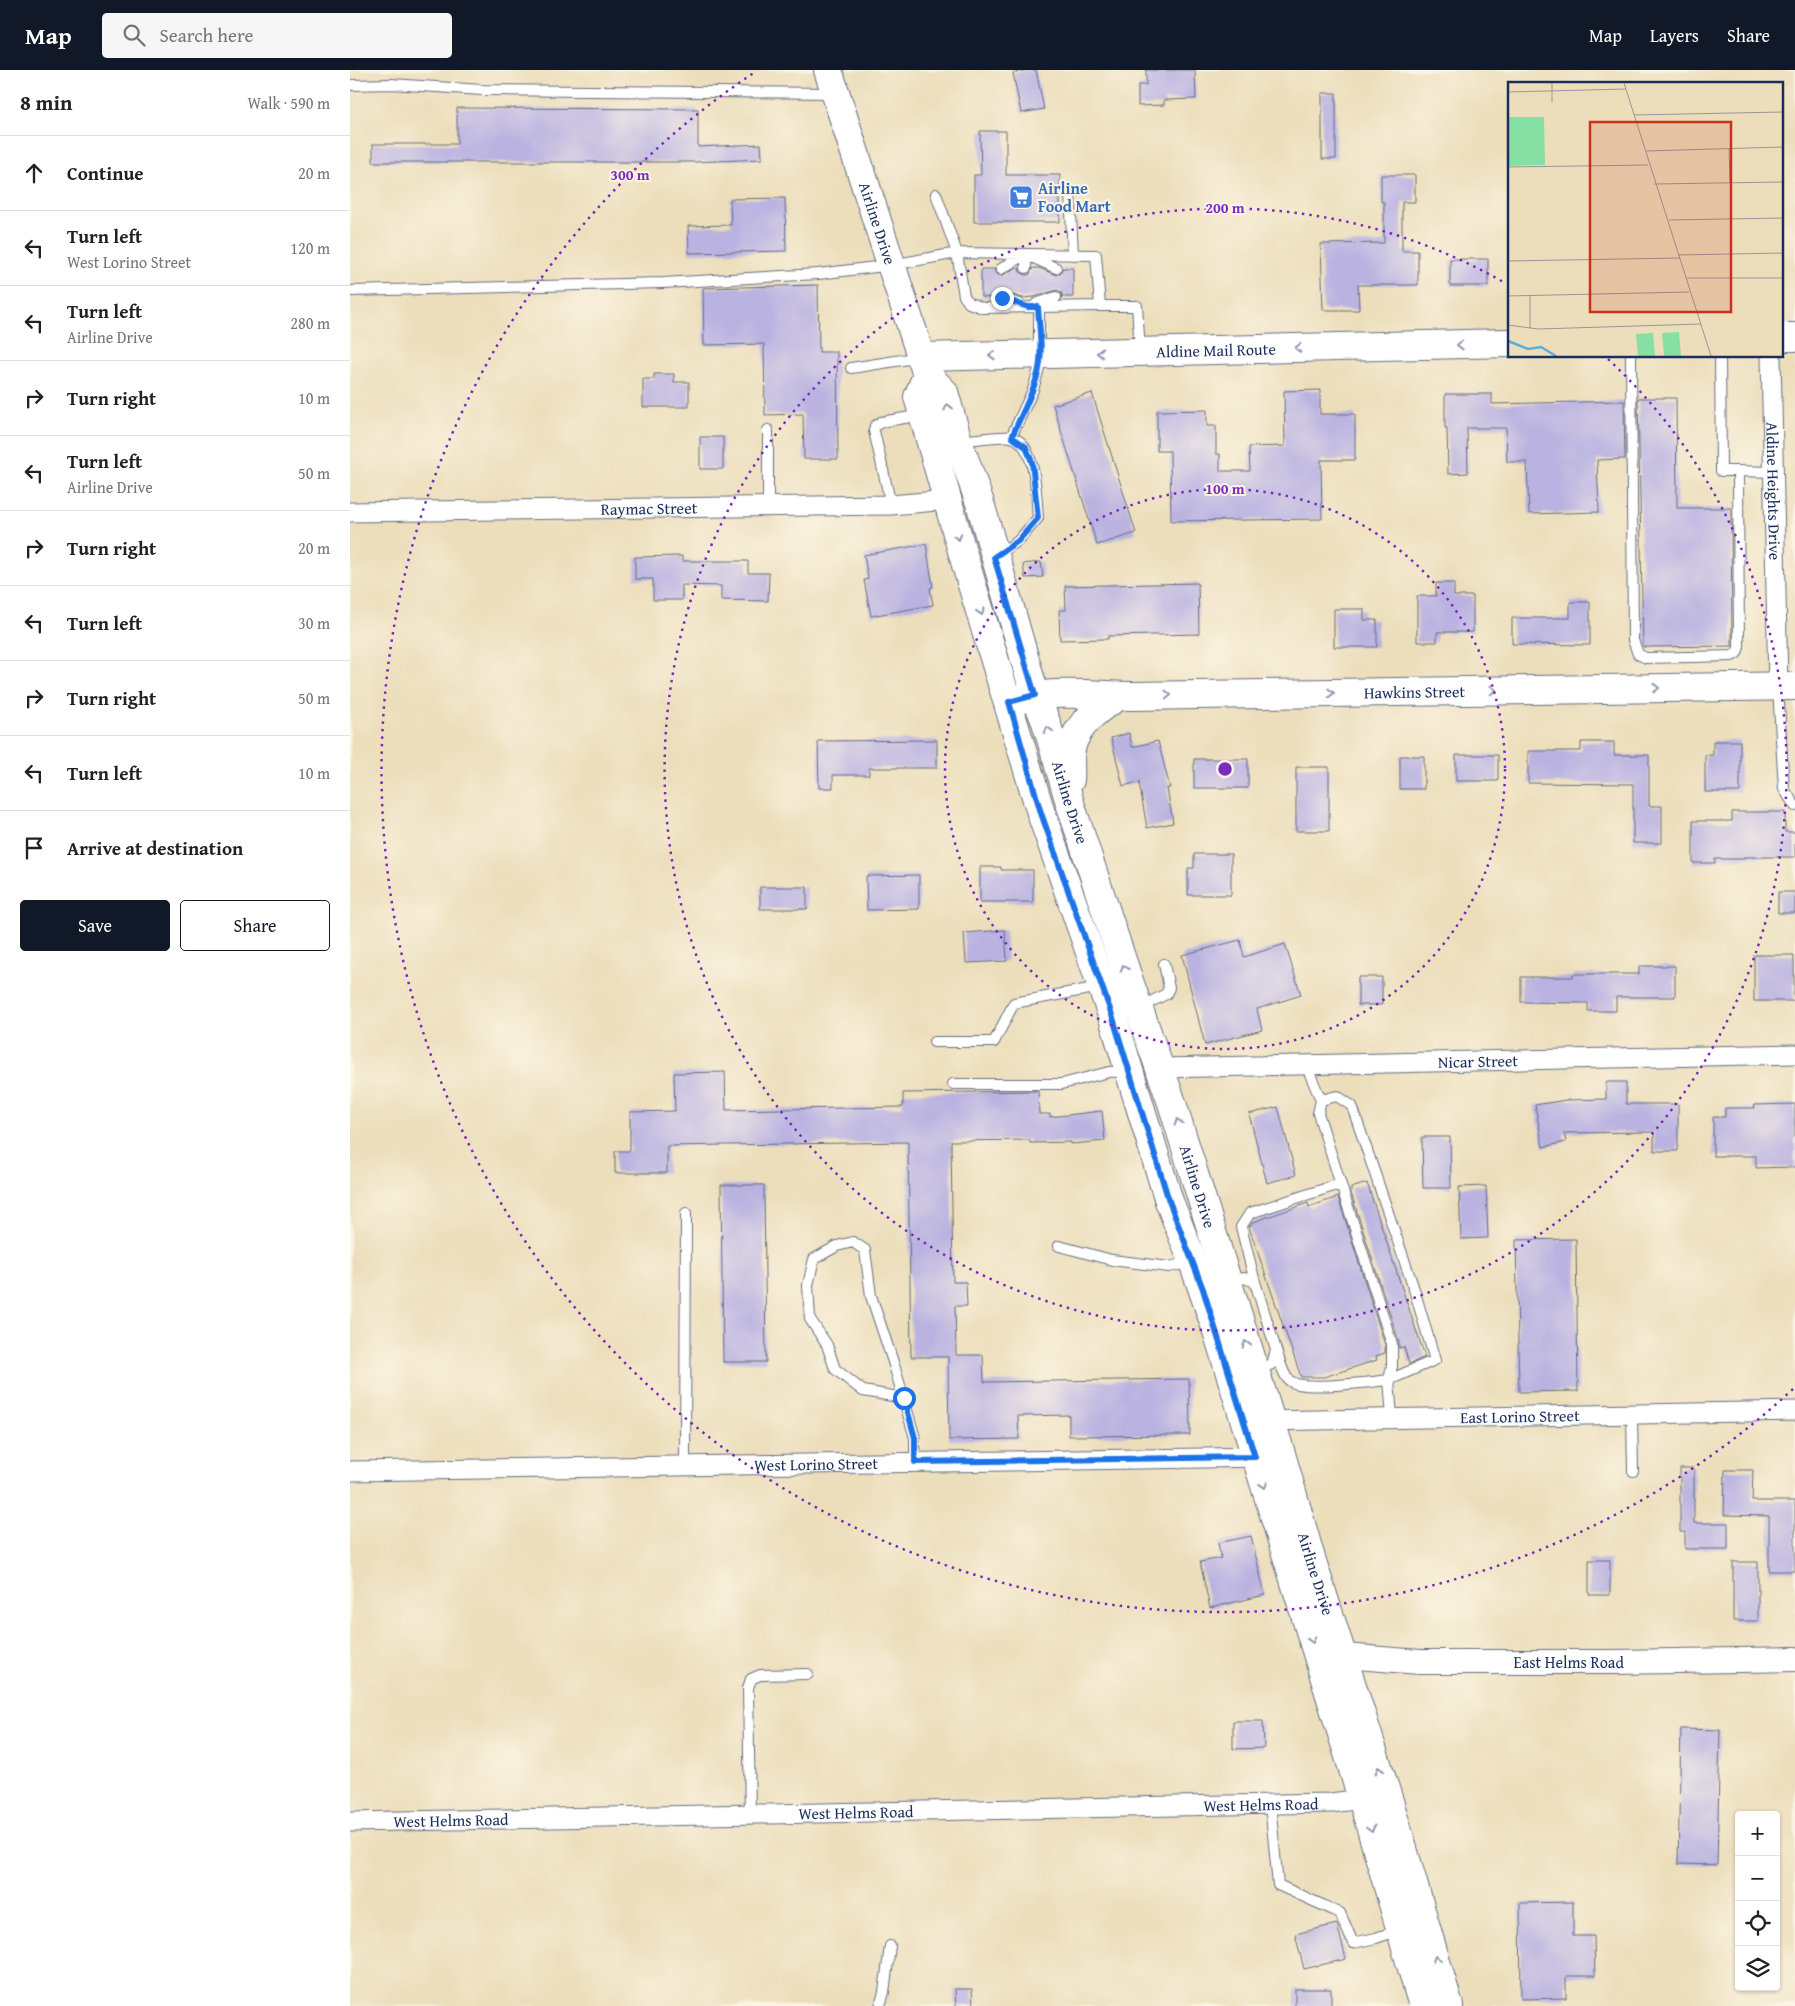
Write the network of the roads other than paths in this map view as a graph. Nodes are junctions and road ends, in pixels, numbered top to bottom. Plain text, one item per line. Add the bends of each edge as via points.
1 (832, 82) edge
2 (350, 85) edge
3 (1070, 192) dead end
4 (936, 194) dead end
5 (957, 253) junction
6 (1026, 254) junction
7 (1073, 255) junction
8 (892, 265) junction
9 (1001, 268) dead end
10 (1026, 268) dead end
11 (1056, 268) dead end
12 (350, 291) edge
13 (1056, 297) dead end
14 (1002, 298) dead end
15 (1031, 304) junction
16 (1100, 306) junction
17 (1782, 337) edge
18 (1795, 337) edge
19 (1508, 343) edge
20 (1140, 352) junction
21 (1040, 354) junction
22 (1631, 358) edge
23 (1720, 358) edge
24 (1771, 358) edge
25 (925, 366) junction
26 (851, 368) dead end
27 (923, 415) junction
28 (768, 430) dead end
29 (1012, 437) junction
30 (958, 441) junction
31 (1738, 472) junction
32 (1773, 472) junction
33 (948, 500) junction
34 (891, 505) junction
35 (768, 507) junction
36 (350, 512) edge
37 (994, 557) junction
38 (1786, 686) edge
39 (1035, 695) junction
40 (1120, 696) junction
41 (1009, 702) junction
42 (1070, 803) junction
43 (1795, 806) edge
44 (1164, 964) dead end
45 (1100, 987) junction
46 (1138, 1008) junction
47 (934, 1042) dead end
48 (1795, 1054) edge
49 (1306, 1065) junction
50 (1160, 1068) junction
51 (1129, 1071) junction
52 (953, 1084) dead end
53 (1321, 1100) junction
54 (1340, 1184) junction
55 (686, 1213) dead end
56 (1059, 1246) dead end
57 (1193, 1262) junction
58 (1227, 1281) junction
59 (1256, 1282) junction
60 (1276, 1350) junction
61 (1255, 1372) junction
62 (1389, 1380) junction
63 (904, 1398) junction
64 (1795, 1411) edge
65 (1632, 1414) junction
66 (1392, 1418) junction
67 (1257, 1421) junction
68 (1255, 1457) junction
69 (1282, 1457) junction
70 (915, 1462) junction
71 (686, 1466) junction
72 (350, 1471) edge
73 (1633, 1471) dead end
74 (1344, 1656) junction
75 (1795, 1659) edge
76 (808, 1674) dead end
77 (1362, 1799) junction
78 (1270, 1804) junction
79 (750, 1814) junction
80 (350, 1822) edge
81 (1400, 1930) junction
82 (890, 1946) dead end
83 (1419, 2004) edge
84 (880, 2006) edge
85 (1450, 2006) edge

1 - 2 lane via 482,90 391,84
1 - 8 main road, Airline Drive
3 - 7 lane
4 - 5 lane
5 - 6 lane
5 - 8 lane
5 - 15 lane via 964,296 969,303 983,308
6 - 7 lane
6 - 9 lane
6 - 10 lane
6 - 11 lane
7 - 16 lane via 1096,255
8 - 12 lane via 818,274 663,282
8 - 25 main road, Airline Drive
13 - 15 lane
14 - 15 lane
15 - 16 lane
15 - 21 lane
16 - 20 lane via 1137,306
17 - 18 main road
19 -> 20 main road, Aldine Mail Route
20 -> 21 main road, Aldine Mail Route
21 -> 25 main road, Aldine Mail Route
21 - 29 lane via 1033,390
22 - 31 lane via 1633,640 1638,654 1646,658 1732,656 1737,653
23 - 31 lane via 1721,472
24 - 32 street, Aldine Heights Drive
25 - 26 lane
25 - 27 main road, Airline Drive via 918,397
30 -> 25 main road, Airline Drive via 944,392
27 - 33 main road, Airline Drive
27 - 34 lane via 881,422 875,426
28 - 35 lane
29 - 30 lane
29 - 37 lane via 1026,447 1032,462 1038,518 1018,541
30 - 37 main road, Airline Drive via 980,503
31 - 32 lane
32 - 38 street, Aldine Heights Drive
33 - 34 street, Raymac Street
33 -> 41 main road, Airline Drive
34 - 35 street, Raymac Street
35 - 36 street, Raymac Street
37 - 39 main road, Airline Drive
40 -> 38 main road, Hawkins Street
38 - 43 lane via 1784,789
39 - 40 main road, Hawkins Street
39 - 41 main road, Hawkins Street
42 -> 39 main road, Airline Drive
40 - 42 main road via 1102,705 1083,725 1071,748
41 - 45 main road, Airline Drive via 1041,813
46 -> 42 main road, Airline Drive
44 - 46 lane via 1169,988 1166,994
45 - 47 lane via 1014,1003 994,1042
45 - 51 main road, Airline Drive
46 - 50 main road, Airline Drive
48 - 49 street, Nicar Street
49 - 50 street, Nicar Street
49 - 53 lane
58 -> 50 main road, Airline Drive
51 - 52 lane via 1109,1072 1062,1084
51 - 57 main road, Airline Drive via 1169,1201
53 - 54 lane via 1318,1113
53 - 62 lane via 1337,1096 1352,1106 1435,1360
54 - 59 lane via 1250,1213 1240,1227
54 - 62 lane via 1392,1344
55 - 71 lane
56 - 57 lane via 1112,1260 1169,1267
57 - 67 main road, Airline Drive
58 - 59 lane via 1245,1278
61 -> 58 main road, Airline Drive
59 - 60 lane
60 - 61 lane via 1272,1364
60 - 62 lane via 1288,1380 1299,1386
61 - 67 main road, Airline Drive
62 - 66 lane
63 - 63 lane via 871,1296 865,1250 853,1242 836,1246 814,1259 808,1285 810,1319 827,1345 836,1369 863,1391
63 - 70 lane via 915,1438
64 - 65 street, East Lorino Street
65 - 66 street, East Lorino Street
65 - 73 lane
66 - 67 street, East Lorino Street
67 - 68 main road, Airline Drive
67 - 69 main road, Airline Drive
68 - 69 street, West Lorino Street
68 - 70 street, West Lorino Street
68 -> 77 main road, Airline Drive
69 - 74 main road, Airline Drive
70 - 71 street, West Lorino Street
71 - 72 street, West Lorino Street
74 - 75 street, East Helms Road via 1420,1662
85 -> 74 main road, Airline Drive
76 - 79 lane via 760,1675 751,1680 748,1688
77 - 78 street, West Helms Road
77 -> 81 main road, Airline Drive
78 - 79 street, West Helms Road
78 - 81 lane via 1278,1885 1340,1912 1353,1943
79 - 80 street, West Helms Road
81 - 83 main road, Airline Drive
82 - 84 lane

